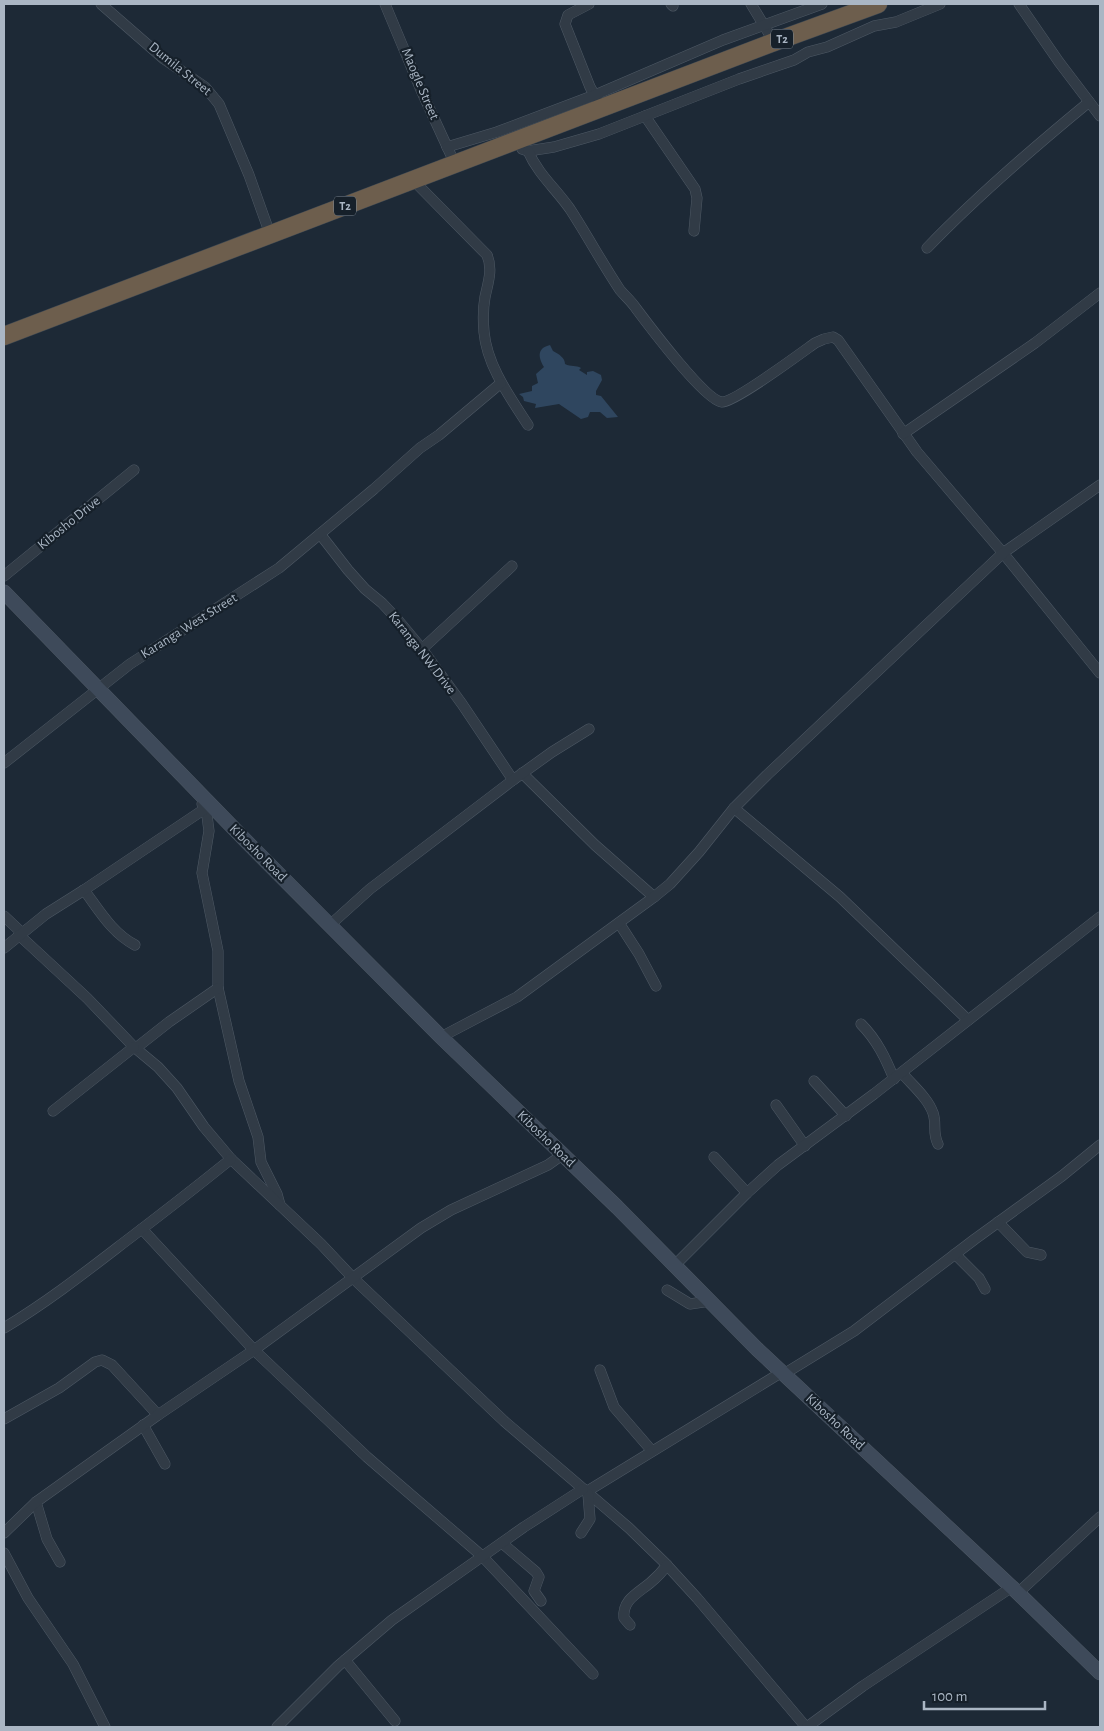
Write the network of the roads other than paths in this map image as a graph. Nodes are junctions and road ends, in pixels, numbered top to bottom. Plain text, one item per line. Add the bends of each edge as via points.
1 (101, 4) edge
2 (386, 4) edge
3 (588, 4) edge
4 (751, 4) edge
5 (822, 4) edge
6 (878, 4) edge
7 (940, 4) edge
8 (1019, 4) edge
9 (764, 25) junction
10 (774, 42) junction
11 (598, 102) junction
12 (1088, 102) junction
13 (645, 116) junction
14 (1100, 116) edge
15 (507, 144) junction
16 (447, 147) junction
17 (528, 151) junction
18 (455, 164) junction
19 (413, 180) junction
20 (694, 231) dead end
21 (270, 234) junction
22 (927, 248) dead end
23 (1100, 293) edge
24 (4, 336) edge
25 (501, 383) junction
26 (528, 425) dead end
27 (903, 434) junction
28 (134, 470) dead end
29 (1100, 485) edge
30 (320, 534) junction
31 (1002, 553) junction
32 (512, 566) dead end
33 (4, 576) edge
34 (4, 592) edge
35 (422, 649) junction
36 (1100, 673) edge
37 (98, 690) junction
38 (589, 728) dead end
39 (164, 757) junction
40 (5, 759) edge
41 (522, 773) junction
42 (513, 780) junction
43 (206, 808) junction
44 (734, 808) junction
45 (84, 890) junction
46 (654, 897) junction
47 (4, 916) edge
48 (1100, 917) edge
49 (619, 923) junction
50 (330, 926) junction
51 (21, 934) junction
52 (135, 944) dead end
53 (4, 948) edge
54 (656, 986) dead end
55 (218, 988) junction
56 (968, 1020) junction
57 (861, 1024) dead end
58 (441, 1037) junction
59 (135, 1048) junction
60 (898, 1076) junction
61 (814, 1081) dead end
62 (776, 1105) dead end
63 (53, 1111) dead end
64 (846, 1116) junction
65 (938, 1144) dead end
66 (1100, 1145) edge
67 (805, 1146) junction
68 (562, 1155) junction
69 (714, 1157) dead end
70 (231, 1159) junction
71 (747, 1193) junction
72 (280, 1206) junction
73 (998, 1222) junction
74 (142, 1229) junction
75 (955, 1254) junction
76 (1041, 1255) dead end
77 (674, 1266) junction
78 (352, 1278) junction
79 (985, 1289) dead end
80 (667, 1290) dead end
81 (710, 1301) junction
82 (4, 1328) edge
83 (254, 1350) junction
84 (600, 1370) dead end
85 (783, 1373) junction
86 (158, 1415) junction
87 (4, 1419) edge
88 (143, 1425) junction
89 (652, 1451) junction
90 (165, 1464) dead end
91 (586, 1492) junction
92 (36, 1502) junction
93 (1100, 1517) edge
94 (4, 1533) edge
95 (581, 1533) dead end
96 (502, 1543) junction
97 (4, 1554) edge
98 (482, 1556) junction
99 (60, 1562) dead end
100 (667, 1565) junction
101 (1015, 1590) junction
102 (541, 1601) dead end
103 (630, 1625) dead end
104 (346, 1660) junction
105 (1100, 1673) edge
106 (593, 1674) dead end
107 (396, 1721) dead end
108 (105, 1727) edge
109 (276, 1727) edge
110 (806, 1727) edge

1 - 21 street, Dumila Street via 164,59 212,94 249,175
2 - 16 street, Maogle Street
3 - 11 street via 568,15 565,24
4 - 9 street
5 - 9 street
6 - 10 highway, T2
7 - 13 street via 896,22 874,26
8 - 12 street
9 - 10 street
9 - 11 street via 723,40
10 - 11 highway, T2
11 - 15 highway, T2
11 - 16 street
12 - 14 street
12 - 22 street via 1007,172
13 - 17 street via 599,134
13 - 20 street via 695,189
15 - 17 street
15 - 18 highway, T2
16 - 18 street, Maogle Street
17 - 27 street via 622,292 660,340 715,400 729,400 815,343 833,337
18 - 19 highway, T2
19 - 21 highway, T2
19 - 25 street via 490,262 484,333
21 - 24 highway, T2
23 - 27 street via 1036,343
25 - 26 street
25 - 30 street, Karanga West Street
27 - 31 street
28 - 33 street, Kibosho Drive
29 - 31 street
30 - 35 street, Karanga NW Drive via 348,570
30 - 37 street, Karanga West Street via 279,568 160,643
31 - 36 street
31 - 44 street
32 - 35 street
34 - 37 street, Kibosho Road
35 - 42 street, Karanga NW Drive
37 - 39 street, Kibosho Road
37 - 40 street, Karanga West Street
38 - 41 street
39 - 43 street
39 - 50 street, Kibosho Road
41 - 42 street
41 - 46 street
42 - 50 street via 370,889
43 - 45 street
43 - 55 street via 209,831 202,873 218,951
44 - 46 street via 699,852
44 - 56 street via 840,897
45 - 51 street
45 - 52 street via 117,933
46 - 49 street
47 - 51 street
48 - 56 street
49 - 54 street
49 - 58 street via 517,997
50 - 58 street, Kibosho Road
51 - 53 street
51 - 59 street
55 - 59 street
55 - 72 street via 239,1081 258,1137 261,1162
56 - 60 street
57 - 60 street
58 - 68 street, Kibosho Road
59 - 63 street
59 - 70 street via 177,1088 204,1128
60 - 64 street
60 - 65 street via 924,1098 933,1112
61 - 64 street
62 - 67 street
64 - 67 street
66 - 73 street
67 - 71 street via 778,1164
68 - 77 street, Kibosho Road
68 - 78 street via 548,1165 451,1210
69 - 71 street
70 - 72 street
70 - 74 street
71 - 77 street
72 - 78 street
73 - 75 street
73 - 76 street via 1027,1252
74 - 82 street via 42,1305
74 - 83 street
75 - 79 street via 979,1278
75 - 85 street via 854,1331
77 - 81 street, Kibosho Road
78 - 83 street
78 - 91 street via 504,1421
80 - 81 street via 690,1304
81 - 85 street, Kibosho Road
83 - 86 street
83 - 98 street via 367,1457
84 - 89 street via 614,1408
85 - 89 street
85 - 101 street, Kibosho Road
86 - 87 street via 112,1366 102,1360
86 - 88 street
88 - 90 street
88 - 92 street
89 - 91 street
91 - 95 street via 590,1519
91 - 96 street
91 - 100 street
92 - 94 street
92 - 99 street via 47,1539
93 - 101 street
96 - 98 street
96 - 102 street via 539,1576 534,1591
97 - 108 street via 28,1598 73,1664
98 - 104 street via 392,1620
98 - 106 street
100 - 103 street via 624,1607 624,1618
100 - 110 street
101 - 105 street, Kibosho Road
101 - 110 street via 863,1686
104 - 107 street
104 - 109 street

